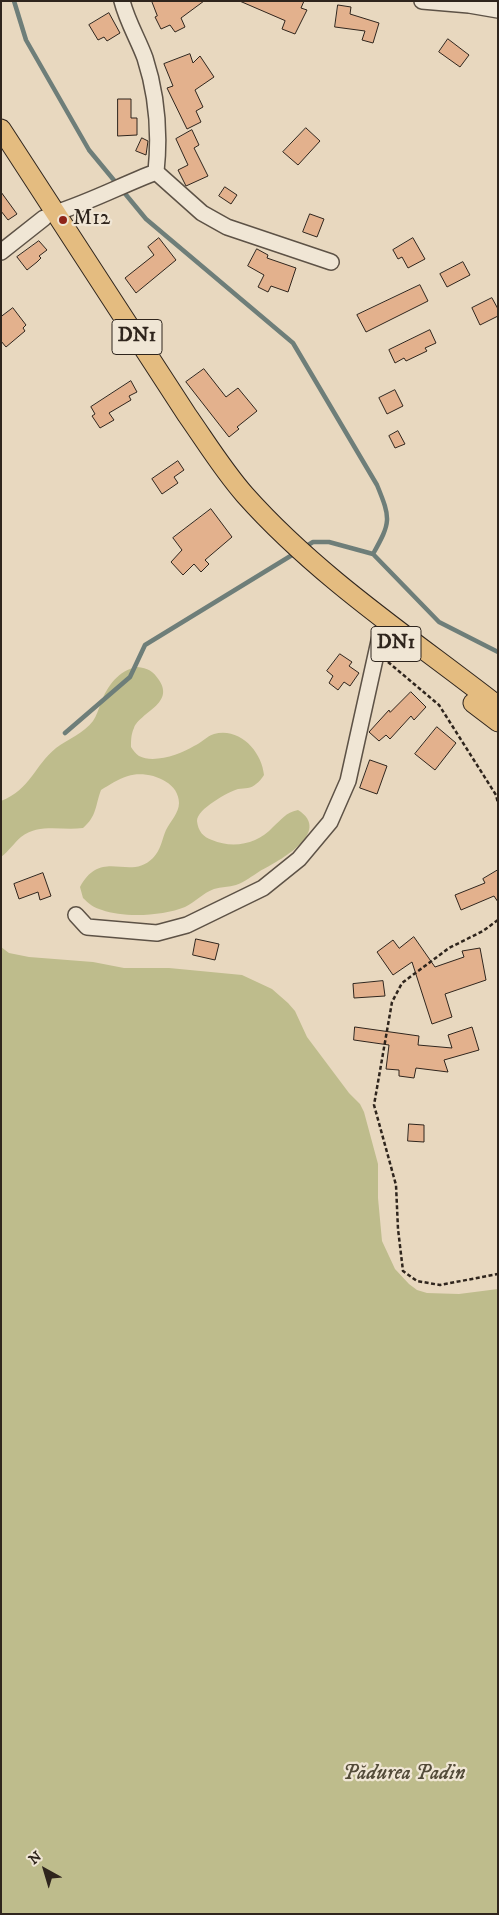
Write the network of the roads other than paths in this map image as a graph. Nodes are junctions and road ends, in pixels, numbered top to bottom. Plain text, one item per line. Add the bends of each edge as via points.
1 (122, 1) edge
2 (422, 1) edge
3 (498, 10) edge
4 (1, 129) edge
5 (1, 151) edge
6 (156, 172) junction
7 (50, 215) junction
8 (1, 252) edge
9 (331, 262) dead end
10 (300, 558) junction
11 (381, 632) junction
12 (498, 706) edge
13 (498, 722) edge
14 (76, 915) dead end

1 - 6 street via 145,58 156,109
2 - 3 street
4 - 7 main road, DN1
5 - 7 main road, DN1
6 - 7 street via 82,205
6 - 9 street via 202,213 227,227
7 - 8 street
7 - 10 main road, DN1 via 207,466 236,503
10 - 11 main road, DN1
10 - 12 main road, DN1 via 347,590
11 - 13 main road, DN1
11 - 14 street via 348,781 330,822 299,859 263,888 187,925 157,933 86,927

